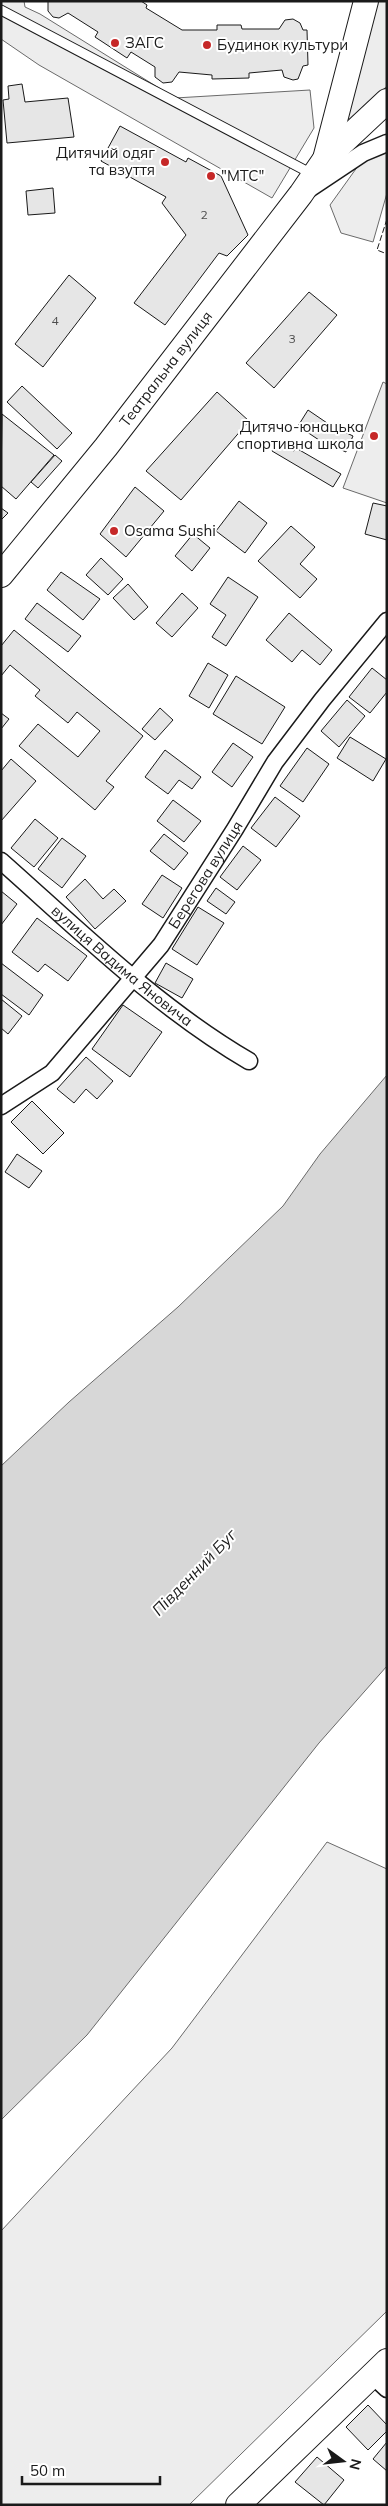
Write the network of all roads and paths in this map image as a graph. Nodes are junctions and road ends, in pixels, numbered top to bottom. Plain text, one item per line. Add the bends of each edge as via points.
1 (366, 1) edge
2 (1, 10) edge
3 (387, 101) edge
4 (387, 143) edge
5 (314, 176) junction
6 (1, 575) edge
7 (387, 621) edge
8 (1, 862) edge
9 (133, 977) junction
10 (250, 1061) dead end
11 (1, 1106) edge
12 (382, 2375) edge
13 (238, 2505) edge

1 - 5 street, Театральна вулиця
2 - 5 lane
3 - 5 street, Театральна вулиця
4 - 5 street
5 - 6 street, Театральна вулиця via 106,447
7 - 9 street, Берегова вулиця via 275,762 161,945
8 - 9 street, вулиця Вадима Яновича
9 - 10 street, вулиця Вадима Яновича
9 - 11 street, Берегова вулиця via 52,1073
12 - 13 street

